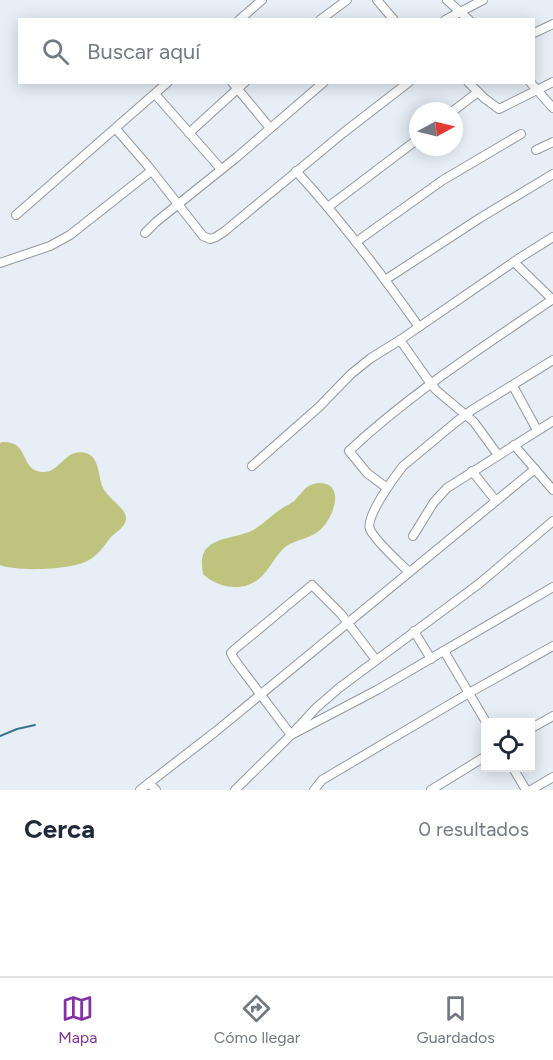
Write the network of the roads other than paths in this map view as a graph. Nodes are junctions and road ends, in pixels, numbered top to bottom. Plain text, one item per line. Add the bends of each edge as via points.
1 (262, 0) edge
2 (346, 0) edge
3 (377, 0) edge
4 (447, 0) edge
5 (483, 0) edge
6 (461, 11) junction
7 (241, 18) edge
8 (323, 18) edge
9 (392, 18) edge
10 (449, 18) edge
11 (467, 18) edge
12 (553, 24) edge
13 (535, 33) edge
14 (553, 82) edge
15 (166, 84) edge
16 (322, 84) edge
17 (406, 84) edge
18 (470, 84) edge
19 (532, 84) edge
20 (234, 86) edge
21 (537, 90) junction
22 (478, 92) junction
23 (155, 94) junction
24 (463, 103) edge
25 (553, 108) edge
26 (270, 128) junction
27 (116, 129) junction
28 (189, 133) junction
29 (521, 134) dead end
30 (553, 142) edge
31 (409, 146) edge
32 (536, 150) dead end
33 (221, 169) junction
34 (151, 171) junction
35 (296, 171) junction
36 (553, 174) edge
37 (177, 204) junction
38 (328, 207) junction
39 (16, 215) dead end
40 (145, 233) dead end
41 (553, 237) edge
42 (356, 242) junction
43 (514, 262) junction
44 (0, 263) edge
45 (385, 280) junction
46 (553, 299) edge
47 (419, 327) junction
48 (400, 340) junction
49 (553, 360) edge
50 (430, 383) junction
51 (513, 386) junction
52 (466, 415) junction
53 (553, 421) edge
54 (537, 430) junction
55 (514, 445) junction
56 (498, 455) junction
57 (252, 466) dead end
58 (535, 470) junction
59 (472, 471) junction
60 (387, 488) junction
61 (553, 490) edge
62 (496, 501) junction
63 (553, 521) edge
64 (413, 536) dead end
65 (409, 572) junction
66 (553, 587) edge
67 (348, 623) junction
68 (414, 631) junction
69 (553, 646) edge
70 (444, 651) junction
71 (431, 659) junction
72 (376, 660) junction
73 (469, 693) junction
74 (261, 694) junction
75 (553, 716) edge
76 (483, 718) edge
77 (535, 727) edge
78 (291, 735) junction
79 (481, 759) edge
80 (516, 772) edge
81 (553, 777) edge
82 (149, 783) junction
83 (140, 790) edge
84 (156, 790) edge
85 (234, 790) edge
86 (314, 790) edge
87 (431, 790) edge
88 (528, 790) edge

1 - 7 street
2 - 8 street
3 - 9 street
4 - 6 street
5 - 6 street
6 - 10 street
6 - 11 street
12 - 13 street
14 - 21 street
15 - 23 street
16 - 26 street
17 - 35 street
18 - 22 street
19 - 21 street
20 - 26 street
20 - 28 street
21 - 22 street via 499,110
21 - 25 street
22 - 24 street
23 - 27 street
23 - 28 street
26 - 33 street
27 - 34 street
27 - 39 street
28 - 33 street
29 - 42 street via 443,180
30 - 32 street
31 - 38 street
33 - 37 street
34 - 37 street
34 - 44 street via 70,235
35 - 37 street via 225,231 210,239 203,236
35 - 38 street
36 - 45 street
37 - 40 street
38 - 42 street
41 - 43 street
42 - 45 street
43 - 46 street
43 - 47 street
45 - 47 street
46 - 50 street
47 - 48 street
48 - 50 street
48 - 57 street via 351,374
49 - 51 street
50 - 52 street
50 - 60 street via 349,452 366,473
51 - 52 street
51 - 54 street
52 - 56 street
52 - 60 street via 403,466
53 - 54 street
54 - 55 street
55 - 56 street
55 - 58 street
56 - 59 street
58 - 61 street
58 - 62 street
59 - 62 street
59 - 64 street via 440,495
60 - 65 street via 375,507 370,530
62 - 65 street
63 - 68 street via 480,583
65 - 67 street
66 - 70 street
67 - 72 street
67 - 74 street
67 - 74 street via 312,585 232,651
68 - 71 street
68 - 72 street
69 - 73 street
70 - 71 street
70 - 73 street
71 - 78 street
72 - 78 street via 316,708
73 - 76 street
73 - 86 street via 322,780
74 - 78 street
74 - 82 street
75 - 77 street
78 - 85 street
79 - 87 street
80 - 88 street
81 - 88 street
82 - 83 street
82 - 84 street

